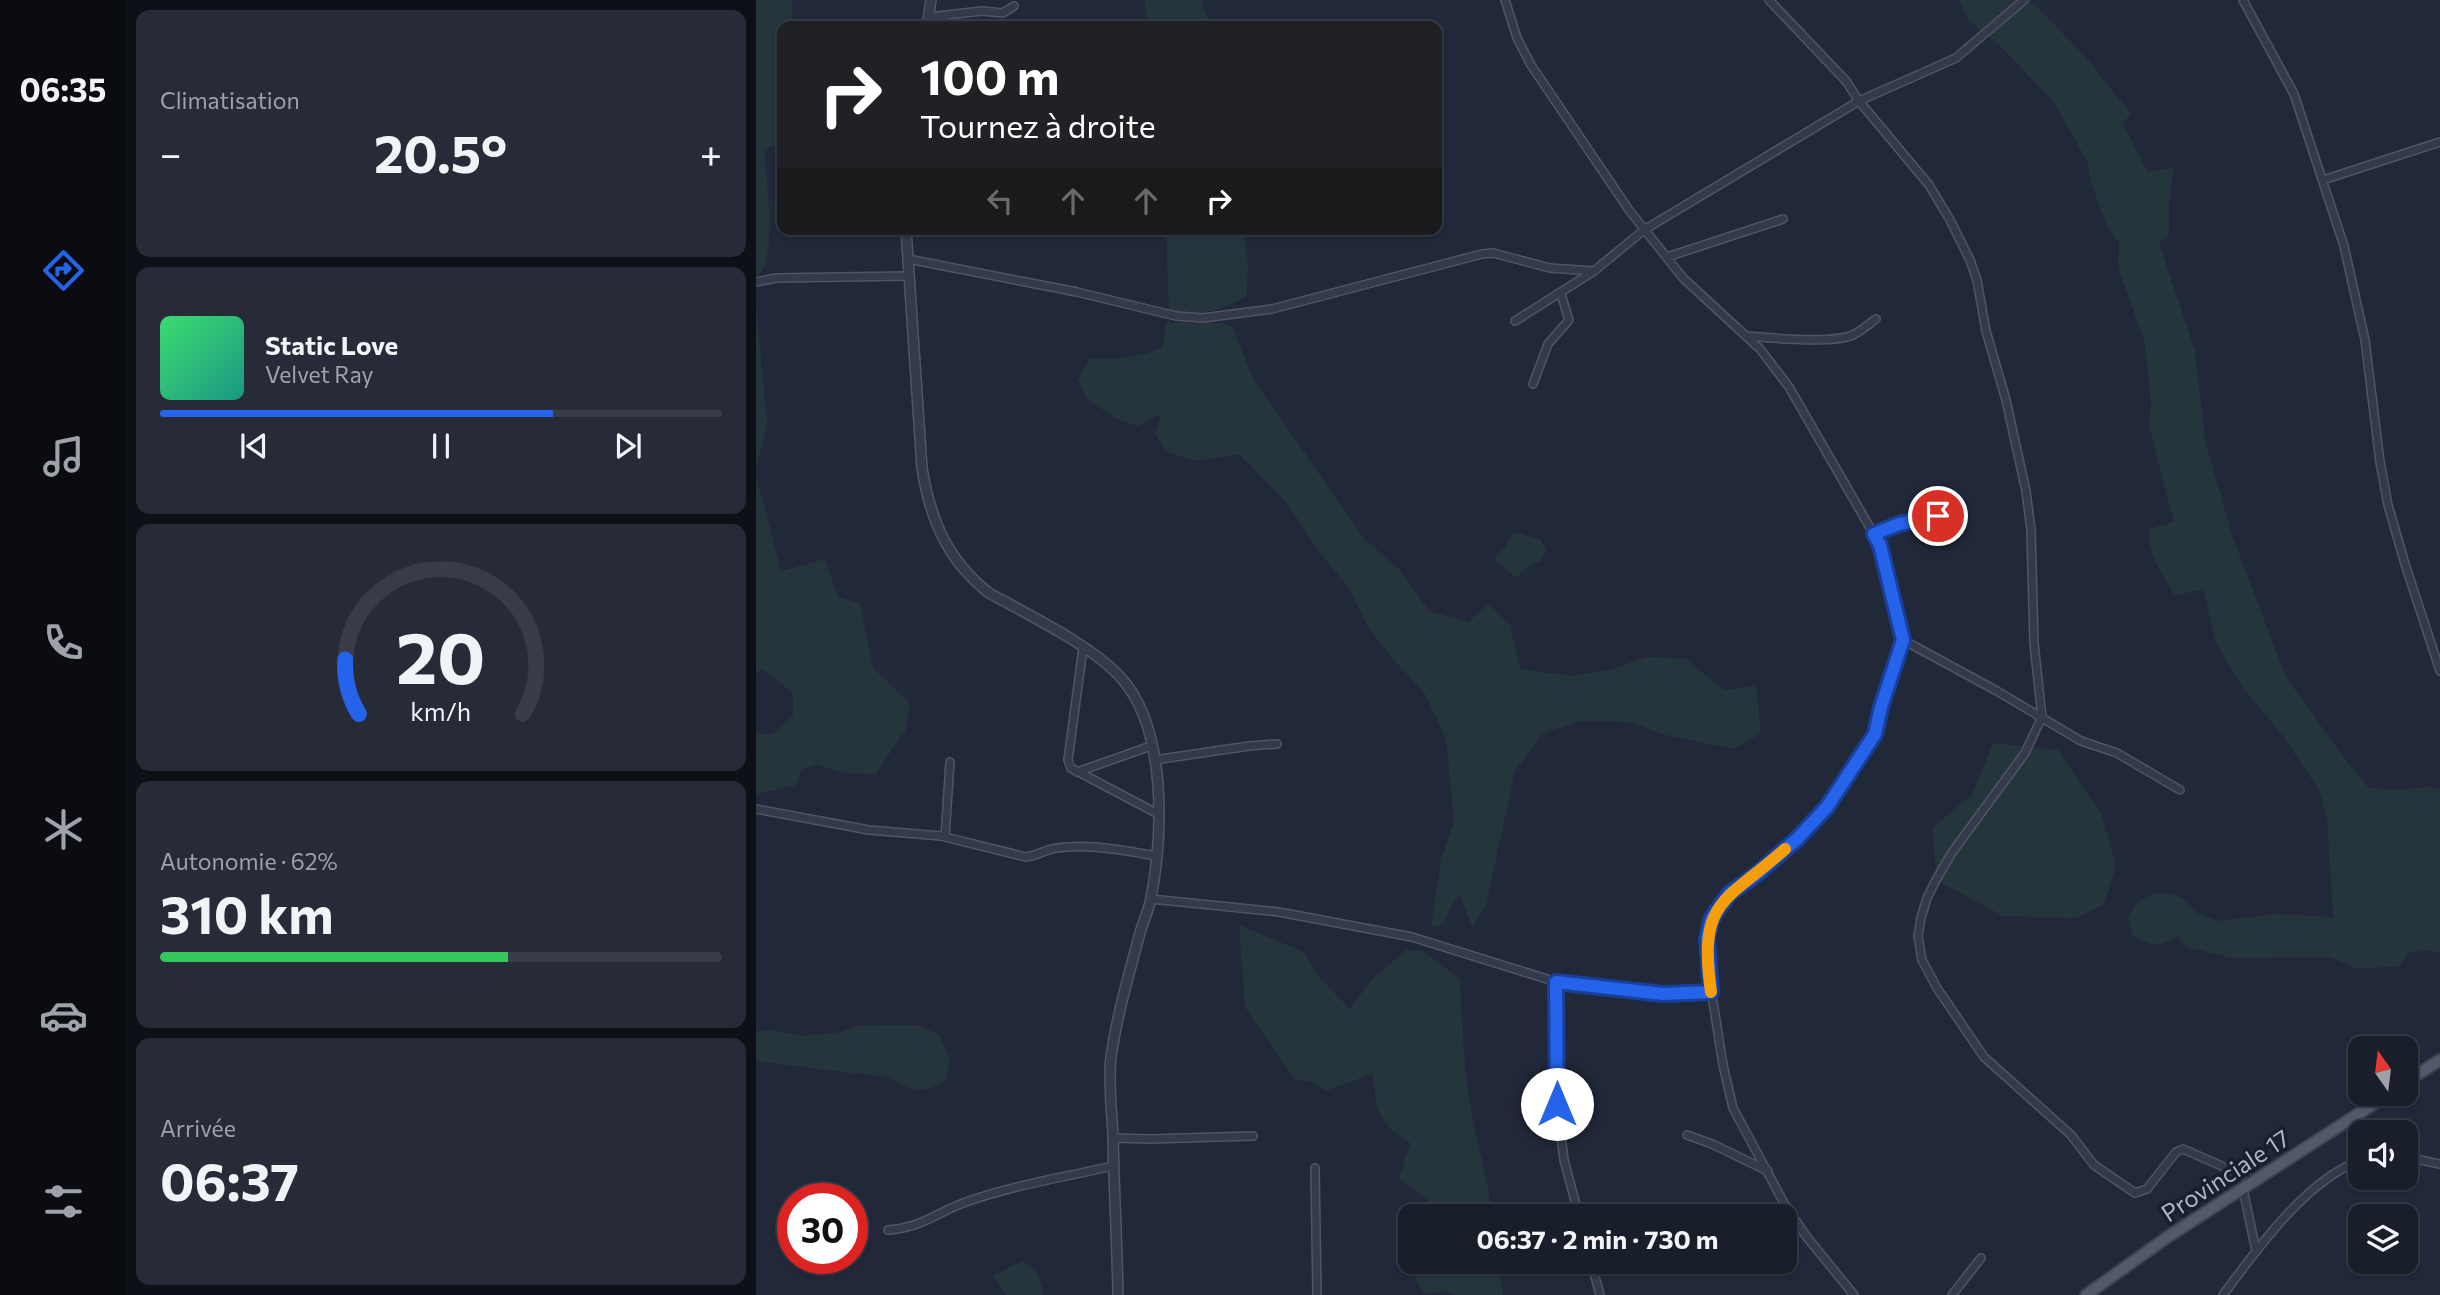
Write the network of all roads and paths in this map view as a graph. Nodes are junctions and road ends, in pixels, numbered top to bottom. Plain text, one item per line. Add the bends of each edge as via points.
1 (931, 0) edge
2 (1506, 0) edge
3 (1769, 0) edge
4 (2024, 0) edge
5 (2243, 0) edge
6 (1014, 6) dead end
7 (928, 21) edge
8 (1860, 101) junction
9 (2440, 142) edge
10 (2323, 180) junction
11 (1783, 219) dead end
12 (1644, 230) junction
13 (906, 235) edge
14 (1667, 257) junction
15 (908, 259) junction
16 (1594, 271) junction
17 (908, 276) junction
18 (756, 282) edge
19 (1561, 294) junction
20 (1876, 319) dead end
21 (1515, 321) dead end
22 (1746, 337) junction
23 (1532, 384) dead end
24 (1948, 505) dead end
25 (1874, 534) junction
26 (1903, 640) junction
27 (1083, 648) junction
28 (2440, 671) edge
29 (2042, 718) junction
30 (1277, 744) dead end
31 (1151, 746) junction
32 (1154, 760) junction
33 (950, 762) dead end
34 (1077, 772) junction
35 (2180, 790) dead end
36 (756, 809) edge
37 (1158, 814) junction
38 (945, 837) junction
39 (1157, 856) junction
40 (1151, 899) junction
41 (1556, 982) junction
42 (1711, 992) junction
43 (2440, 1060) edge
44 (2418, 1074) edge
45 (2371, 1106) edge
46 (1687, 1135) dead end
47 (1253, 1136) dead end
48 (1113, 1138) junction
49 (2418, 1159) edge
50 (2440, 1164) edge
51 (1112, 1166) junction
52 (2348, 1166) edge
53 (1315, 1168) dead end
54 (1768, 1171) junction
55 (2256, 1181) junction
56 (2243, 1189) junction
57 (1576, 1204) edge
58 (888, 1230) dead end
59 (2256, 1251) junction
60 (1981, 1258) dead end
61 (1594, 1274) edge
62 (1118, 1295) edge
63 (1317, 1295) edge
64 (1600, 1295) edge
65 (1854, 1295) edge
66 (1952, 1295) edge
67 (2086, 1295) edge
68 (2223, 1295) edge

1 - 7 street
2 - 12 street via 1531,65
3 - 8 street via 1827,59
4 - 8 street via 1956,58
5 - 10 street via 2290,85
6 - 7 street via 1003,13
8 - 12 street
8 - 29 street via 1929,185 1977,280 2026,491
9 - 10 street
10 - 28 street via 2344,246 2365,340 2388,505
11 - 14 street
12 - 14 street
12 - 16 street
13 - 15 street
14 - 22 street via 1704,300
15 - 16 street via 1203,318 1272,309 1482,254 1550,268
15 - 17 street
16 - 19 street
17 - 18 street
17 - 27 street via 922,468 927,500 947,547 989,593
19 - 21 street
19 - 23 street via 1569,320 1548,344
20 - 22 street via 1843,338
22 - 25 street via 1789,387
24 - 25 street via 1938,516
25 - 26 street
26 - 29 street
26 - 42 street via 1875,734 1832,800 1798,838 1729,894 1711,920 1707,939
27 - 31 street via 1122,679 1139,705
27 - 34 street via 1068,760
29 - 35 street via 2081,741 2118,753
29 - 55 street via 2025,753 1951,854 1927,898 1918,936 1928,973 1984,1057 2071,1135 2094,1165 2127,1190 2147,1189 2182,1149
30 - 32 street
31 - 32 street
31 - 34 street
32 - 37 street
33 - 38 street
34 - 37 street
36 - 38 street via 869,830
37 - 39 street
38 - 39 street via 1026,857 1059,848
39 - 40 street
40 - 41 street via 1279,912 1412,937
40 - 48 street via 1111,1060
41 - 42 street via 1663,994
41 - 57 street via 1557,1104
42 - 54 street via 1733,1108
43 - 44 main road
45 - 55 main road, Provinciale 17
46 - 54 street
47 - 48 street
48 - 51 street
49 - 50 street
51 - 58 street via 968,1201 933,1219
51 - 62 street
52 - 59 street via 2310,1194
53 - 63 street
54 - 65 street via 1806,1236
55 - 56 main road, Provinciale 17
56 - 59 street
56 - 67 main road, Provinciale 17
59 - 68 street
60 - 66 street
61 - 64 street

